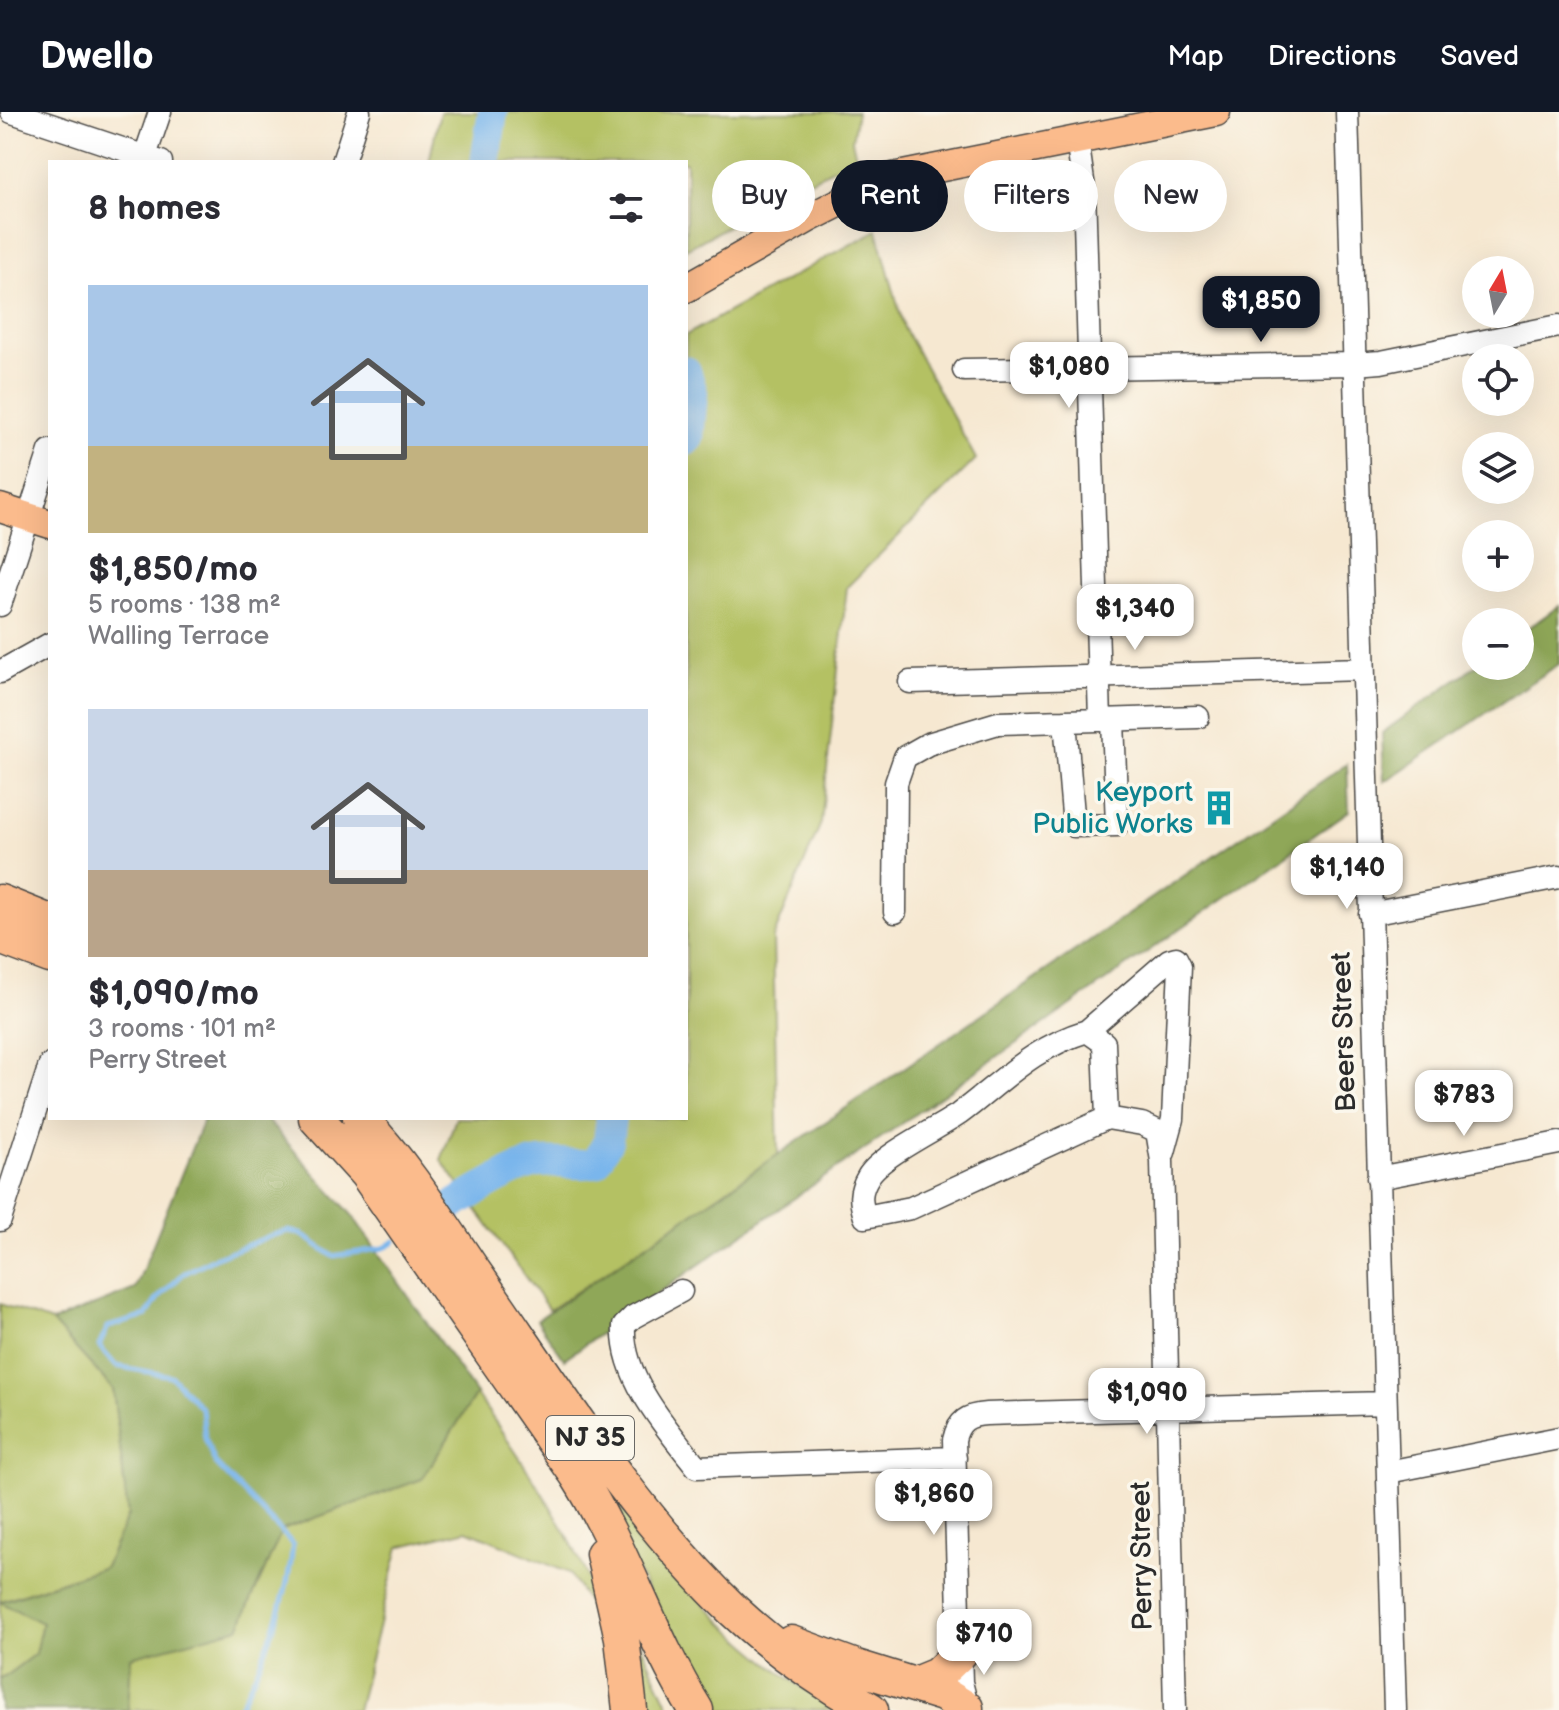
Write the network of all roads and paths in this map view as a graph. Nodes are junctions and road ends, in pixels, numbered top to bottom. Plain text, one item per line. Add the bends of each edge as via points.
1 (12, 112) edge
2 (160, 112) edge
3 (359, 112) edge
4 (1216, 112) edge
5 (1347, 112) edge
6 (1077, 139) junction
7 (150, 160) edge
8 (344, 160) edge
9 (688, 287) edge
10 (1559, 326) edge
11 (1354, 364) junction
12 (1090, 369) junction
13 (964, 370) dead end
14 (48, 464) edge
15 (0, 508) edge
16 (39, 521) edge
17 (0, 605) edge
18 (48, 648) edge
19 (1362, 669) junction
20 (0, 672) edge
21 (1098, 676) junction
22 (910, 682) dead end
23 (1198, 717) dead end
24 (1106, 720) junction
25 (1065, 721) junction
26 (1559, 877) edge
27 (0, 902) edge
28 (895, 912) dead end
29 (1370, 914) junction
30 (48, 921) edge
31 (0, 937) edge
32 (48, 955) edge
33 (1087, 1031) junction
34 (48, 1069) edge
35 (1107, 1118) junction
36 (318, 1120) edge
37 (362, 1120) edge
38 (1559, 1143) edge
39 (11, 1150) edge
40 (1162, 1161) junction
41 (1378, 1178) junction
42 (0, 1220) edge
43 (681, 1291) dead end
44 (1385, 1403) junction
45 (1170, 1409) junction
46 (1559, 1438) edge
47 (955, 1458) junction
48 (1388, 1472) junction
49 (592, 1499) junction
50 (756, 1630) junction
51 (960, 1653) junction
52 (915, 1684) junction
53 (967, 1709) edge
54 (630, 1710) edge
55 (696, 1710) edge
56 (871, 1710) edge
57 (1175, 1710) edge
58 (1395, 1710) edge

1 - 7 street
2 - 7 street
3 - 8 street
4 - 6 main road
5 - 11 street, Beers Street
6 - 9 main road via 888,178
6 - 12 street via 1084,188
10 - 11 street
11 - 12 street
11 - 19 street, Beers Street
12 - 13 street
12 - 21 street
14 - 16 street
15 - 16 main road
16 - 17 street
18 - 20 street
19 - 21 street
19 - 29 street, Beers Street
21 - 22 street
21 - 24 street
23 - 24 street
24 - 25 street
24 - 25 street via 1117,825 1074,826
25 - 28 street via 998,723 928,744 905,757 896,783
26 - 29 street
27 - 30 highway
29 - 41 street, Beers Street
31 - 32 highway
33 - 35 street via 1104,1043
33 - 35 street via 1059,1040 869,1174 859,1198 865,1217 911,1208
33 - 40 street via 1176,958 1180,966 1173,1119
34 - 39 street
35 - 40 street via 1157,1131
36 - 49 highway, NJ 35 via 366,1173
37 - 50 highway, NJ 35 via 416,1188 616,1473 691,1566
38 - 41 street
39 - 42 street
40 - 45 street, Perry Street
41 - 44 street, Beers Street
43 - 47 street via 633,1317 623,1335 633,1371 654,1412 697,1467
44 - 45 street
44 - 48 street, Beers Street
45 - 47 street via 978,1414 957,1428
45 - 57 street, Perry Street
46 - 48 street
47 - 51 street
48 - 58 street, Beers Street
49 - 54 highway via 622,1638
49 - 55 highway, NJ 35
50 - 52 highway
50 - 56 highway, NJ 35
51 - 52 highway via 937,1675
51 - 53 street
52 - 53 highway

